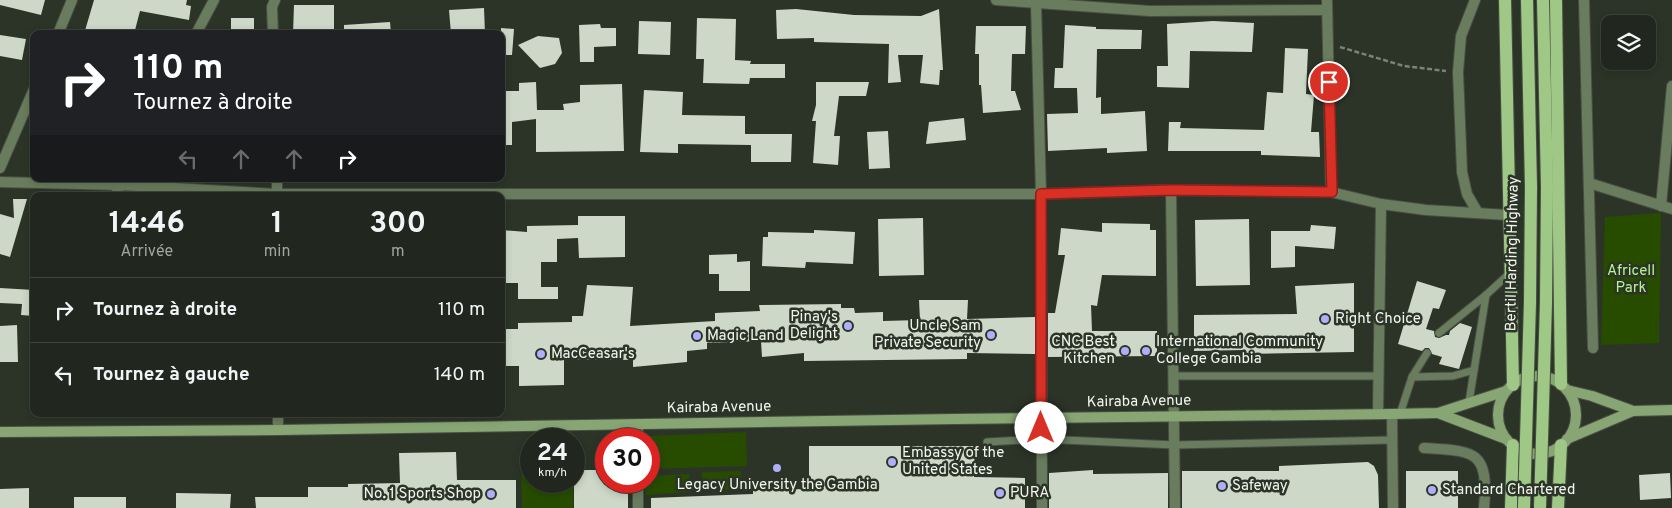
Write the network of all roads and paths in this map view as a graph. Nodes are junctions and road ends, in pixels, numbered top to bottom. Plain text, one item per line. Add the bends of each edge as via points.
1 (72, 0) edge
2 (214, 0) edge
3 (275, 0) edge
4 (996, 0) edge
5 (1475, 0) edge
6 (1505, 0) edge
7 (1526, 0) edge
8 (1543, 0) edge
9 (1556, 0) edge
10 (1584, 0) edge
11 (1036, 3) junction
12 (1150, 5) edge
13 (1327, 5) edge
14 (60, 30) edge
15 (198, 30) edge
16 (273, 30) edge
17 (1348, 49) dead end
18 (1458, 72) junction
19 (1672, 86) edge
20 (30, 98) edge
21 (0, 168) edge
22 (0, 182) edge
23 (122, 182) edge
24 (1589, 183) junction
25 (1171, 190) junction
26 (241, 192) edge
27 (1332, 192) junction
28 (1041, 194) junction
29 (505, 195) edge
30 (1381, 204) junction
31 (1667, 208) edge
32 (1478, 213) junction
33 (1508, 215) junction
34 (1510, 273) junction
35 (1486, 295) junction
36 (1439, 333) dead end
37 (1593, 348) dead end
38 (1427, 353) dead end
39 (1474, 370) junction
40 (1175, 376) junction
41 (1379, 376) junction
42 (1412, 377) junction
43 (1564, 387) junction
44 (1510, 388) junction
45 (1469, 402) junction
46 (1672, 410) edge
47 (1633, 411) junction
48 (1438, 413) junction
49 (1378, 414) junction
50 (1396, 414) junction
51 (1175, 416) junction
52 (278, 417) edge
53 (1041, 418) junction
54 (638, 424) junction
55 (638, 428) edge
56 (278, 430) junction
57 (0, 432) edge
58 (1041, 439) junction
59 (1392, 440) junction
60 (986, 442) dead end
61 (1510, 442) junction
62 (1564, 442) junction
63 (1175, 445) junction
64 (1424, 448) dead end
65 (638, 493) edge
66 (638, 508) edge
67 (1042, 508) edge
68 (1175, 508) edge
69 (1393, 508) edge
70 (1484, 508) edge
71 (1510, 508) edge
72 (1524, 508) edge
73 (1540, 508) edge
74 (1558, 508) edge

1 - 14 street
2 - 15 street
3 - 16 street
4 - 11 street
5 - 18 street via 1461,36
6 - 33 main road
7 - 72 main road, Bertil Harding Highway, bridge via 1531,187
8 - 73 main road, bridge via 1547,187
9 - 43 main road
10 - 24 street
11 - 12 street
11 - 28 street
12 - 13 street
13 - 27 street
17 - 18 path via 1404,66
18 - 32 street via 1462,172 1467,194
19 - 31 street
20 - 21 street
22 - 23 street
23 - 26 street
24 - 31 street
24 - 37 street
25 - 27 street
25 - 28 street
25 - 40 street
27 - 30 street
28 - 29 street
28 - 53 street
30 - 32 street
30 - 41 street
32 - 33 street
33 - 34 main road
34 - 35 lane
34 - 44 main road
35 - 36 lane
35 - 39 lane
38 - 42 lane
39 - 42 lane via 1453,376
39 - 45 lane
40 - 41 lane
40 - 51 street
41 - 49 street
42 - 50 lane
43 - 44 street via 1537,376 1528,377
43 - 47 street
43 - 62 street via 1572,398 1575,414
44 - 45 street
44 - 61 street via 1499,406 1498,415 1499,424
45 - 48 street
46 - 47 street
47 - 62 street
48 - 50 street, Kairaba Avenue
48 - 61 street
49 - 50 street, Kairaba Avenue
49 - 51 street, Kairaba Avenue
50 - 59 street
51 - 53 street, Kairaba Avenue
51 - 63 street
52 - 56 street
53 - 54 street, Kairaba Avenue
53 - 58 street
54 - 55 street
54 - 56 street, Kairaba Avenue
56 - 57 street, Kairaba Avenue
58 - 60 lane
58 - 63 lane
58 - 67 street
59 - 63 lane
59 - 69 street
61 - 62 street via 1537,453
61 - 71 main road
62 - 74 main road
63 - 68 street
64 - 70 street via 1465,451 1476,458 1484,473
65 - 66 street

